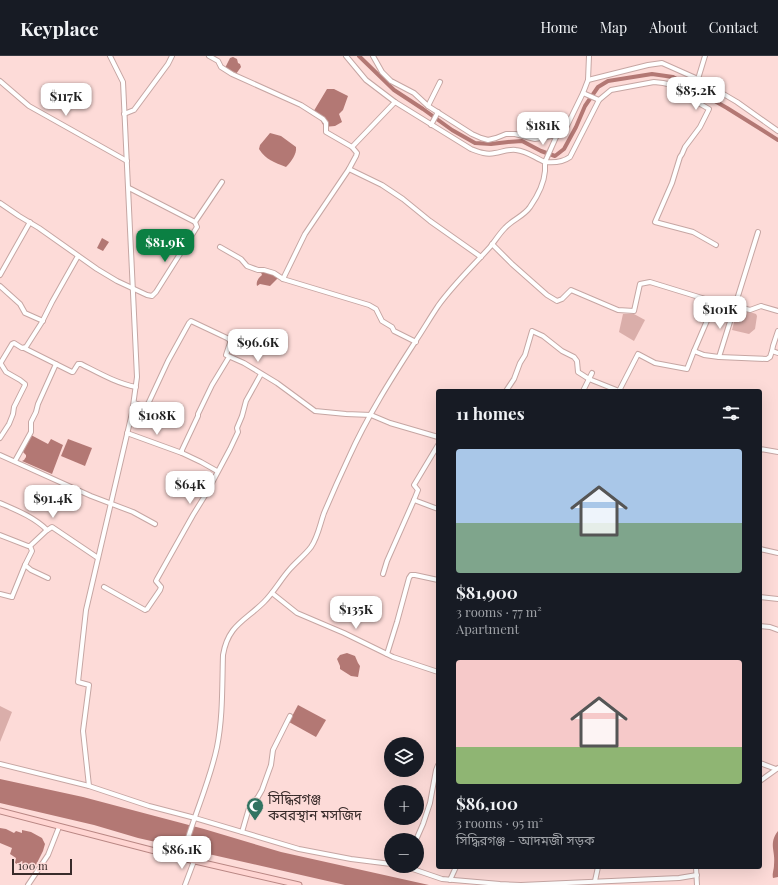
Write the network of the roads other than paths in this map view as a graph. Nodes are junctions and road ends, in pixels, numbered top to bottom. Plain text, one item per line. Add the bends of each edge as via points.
1 (110, 56) edge
2 (172, 56) edge
3 (209, 56) edge
4 (346, 56) edge
5 (372, 56) edge
6 (589, 56) edge
7 (704, 56) edge
8 (698, 79) junction
9 (588, 80) junction
10 (0, 81) edge
11 (440, 82) dead end
12 (584, 94) junction
13 (598, 99) junction
14 (395, 102) junction
15 (428, 106) junction
16 (438, 113) junction
17 (124, 114) junction
18 (431, 124) junction
19 (778, 131) edge
20 (556, 137) junction
21 (352, 147) junction
22 (127, 161) junction
23 (545, 161) junction
24 (350, 169) junction
25 (222, 182) dead end
26 (129, 188) junction
27 (0, 203) edge
28 (30, 222) junction
29 (195, 222) junction
30 (758, 232) dead end
31 (492, 244) junction
32 (716, 245) dead end
33 (220, 247) dead end
34 (78, 256) junction
35 (481, 257) junction
36 (0, 275) edge
37 (283, 280) junction
38 (0, 286) edge
39 (132, 288) junction
40 (715, 302) junction
41 (736, 306) junction
42 (778, 310) edge
43 (43, 321) junction
44 (778, 331) edge
45 (416, 342) junction
46 (24, 348) junction
47 (694, 351) junction
48 (772, 351) junction
49 (778, 353) edge
50 (229, 357) junction
51 (719, 357) junction
52 (0, 364) edge
53 (56, 364) junction
54 (592, 373) dead end
55 (261, 374) junction
56 (589, 379) junction
57 (136, 387) junction
58 (507, 389) edge
59 (584, 389) edge
60 (614, 389) edge
61 (620, 389) edge
62 (134, 403) junction
63 (371, 415) junction
64 (127, 433) junction
65 (436, 437) edge
66 (0, 438) edge
67 (436, 448) edge
68 (762, 449) edge
69 (778, 452) edge
70 (182, 453) junction
71 (0, 455) edge
72 (15, 461) junction
73 (218, 472) junction
74 (414, 500) junction
75 (0, 503) edge
76 (111, 504) junction
77 (436, 508) edge
78 (155, 524) dead end
79 (47, 530) junction
80 (0, 535) edge
81 (30, 546) junction
82 (762, 549) edge
83 (778, 553) edge
84 (98, 558) junction
85 (25, 565) junction
86 (382, 574) dead end
87 (48, 578) dead end
88 (436, 580) edge
89 (104, 587) dead end
90 (0, 594) edge
91 (272, 594) junction
92 (762, 597) edge
93 (778, 599) edge
94 (762, 626) edge
95 (778, 630) edge
96 (387, 654) junction
97 (436, 671) edge
98 (290, 716) dead end
99 (0, 764) edge
100 (762, 764) edge
101 (777, 769) edge
102 (436, 770) edge
103 (762, 780) edge
104 (89, 786) junction
105 (0, 811) edge
106 (195, 818) junction
107 (59, 826) junction
108 (242, 832) junction
109 (419, 833) edge
110 (182, 858) junction
111 (194, 861) junction
112 (384, 863) edge
113 (455, 869) edge
114 (598, 869) edge
115 (696, 869) edge
116 (424, 873) edge
117 (697, 875) junction
118 (450, 880) junction
119 (595, 881) junction
120 (28, 885) edge
121 (185, 885) edge
122 (299, 885) edge
123 (697, 885) edge

1 - 17 street via 123,82
2 - 17 street via 134,110
3 - 21 street via 232,74 312,112 325,121 326,132
4 - 14 street via 366,80
5 - 15 street via 391,81 414,93
6 - 9 street
7 - 8 street
8 - 9 street via 662,63
8 - 19 street
9 - 12 street
10 - 22 street via 29,106
11 - 15 street
12 - 13 street
12 - 20 street via 564,132
13 - 23 street via 570,157 565,161
13 - 32 street via 611,90 654,82 672,85 710,109 680,157 655,222 693,232
14 - 18 street
14 - 21 street
15 - 16 street
16 - 18 street
16 - 20 street via 472,134 488,140 506,134 534,139
17 - 22 street
18 - 23 street via 476,151 490,154 516,150
20 - 23 street
21 - 24 street via 357,153
22 - 26 street
23 - 31 street via 542,184 529,208 505,228
24 - 35 street via 403,199
24 - 37 street via 305,234
25 - 29 street
26 - 29 street
26 - 39 street
27 - 28 street
28 - 34 street
28 - 36 street
29 - 39 street via 197,227 154,294 147,295
30 - 41 street
31 - 35 street
31 - 40 street via 547,295 557,301 571,290 618,310 634,311 640,284 650,282
33 - 37 street via 241,259 247,266 269,271
34 - 39 street
34 - 43 street
35 - 45 street via 437,307
37 - 45 street via 369,305 376,309 382,321 394,331
38 - 43 street via 20,304 25,313
39 - 57 street
40 - 41 street
40 - 47 street
41 - 42 street via 750,310 761,306
41 - 51 street
43 - 46 street
44 - 48 street
45 - 63 street
46 - 52 street via 12,344
46 - 53 street
47 - 51 street
47 - 61 street via 687,369 655,363 638,354
48 - 49 street
48 - 51 street via 767,359
50 - 55 street
50 - 62 street via 226,355 230,340 191,321 168,361 148,404 144,406
50 - 70 street via 198,414
52 - 66 street via 6,372 25,384 9,424
53 - 57 street via 73,372 78,364 81,364 111,379
53 - 72 street via 31,422 31,432
54 - 56 street
55 - 63 street via 315,411
55 - 73 street via 246,401 238,432
56 - 58 street via 578,372 574,357 532,331 526,355
56 - 59 street
56 - 60 street
57 - 62 street
62 - 64 street
63 - 65 street
63 - 91 street via 338,480 314,542
64 - 70 street
64 - 76 street
67 - 74 street via 414,485 418,490
68 - 69 street
70 - 73 street
71 - 72 street
72 - 76 street
73 - 89 street via 157,579 160,590 147,609
74 - 77 street
74 - 86 street
75 - 79 street via 28,516
76 - 78 street
76 - 84 street
79 - 81 street
79 - 84 street via 52,527
80 - 81 street
81 - 85 street via 32,551
82 - 83 street
84 - 104 street via 86,610 78,682 89,685 83,731
85 - 87 street
85 - 90 street via 12,597
88 - 96 street via 415,575 409,578
91 - 96 street via 297,613
91 - 106 street via 239,623 224,646 217,747
92 - 93 street
94 - 95 street
96 - 97 street
98 - 108 street via 273,750 271,765 262,790 249,808
99 - 104 street
100 - 101 street
101 - 103 street
102 - 109 street via 430,803
104 - 106 street
105 - 107 main road
106 - 108 street
106 - 110 street
107 - 110 main road
107 - 120 street via 48,856
108 - 112 street via 299,849
110 - 111 main road
111 - 121 street
111 - 122 main road
113 - 118 street
114 - 119 street
115 - 117 street
116 - 118 street
117 - 119 street
117 - 123 street
118 - 119 street via 520,885

